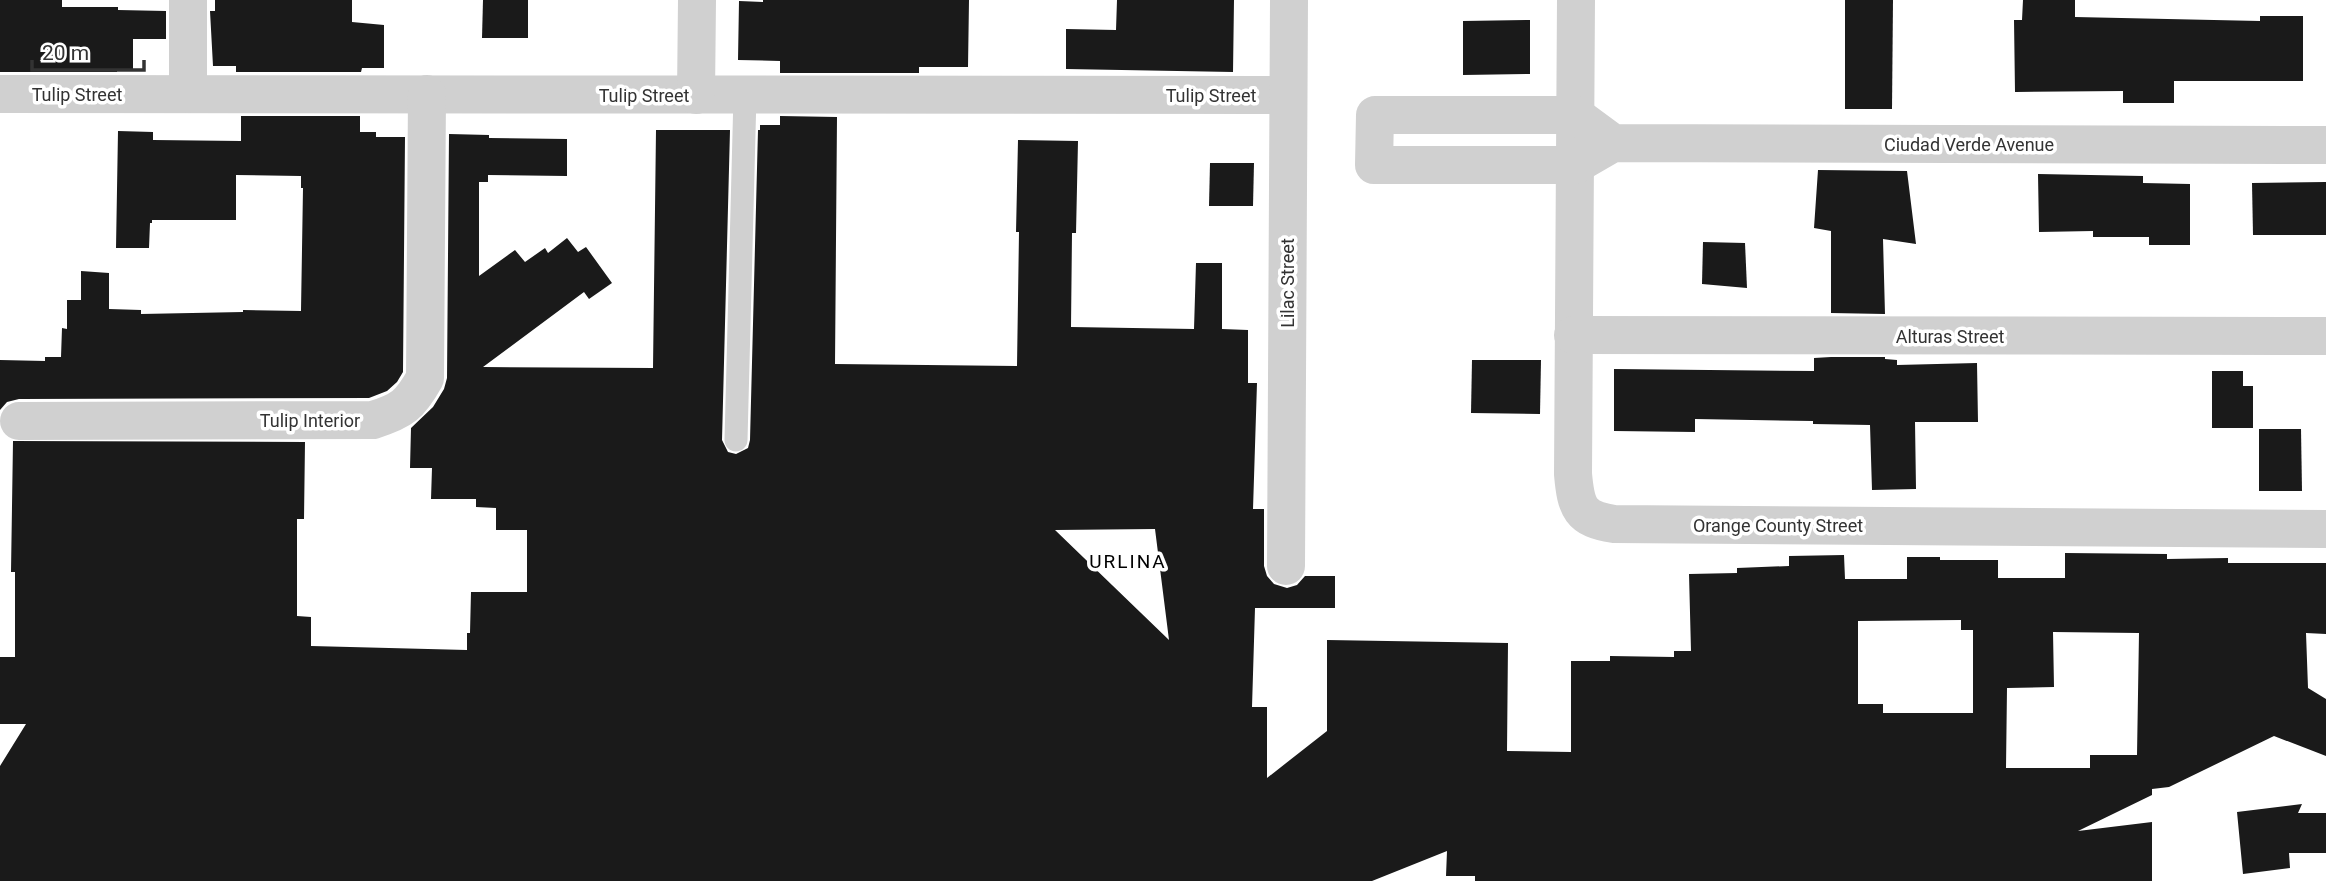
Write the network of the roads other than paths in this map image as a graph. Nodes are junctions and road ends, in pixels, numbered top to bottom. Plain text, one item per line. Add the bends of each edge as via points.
1 (188, 0) edge
2 (697, 0) edge
3 (1289, 0) edge
4 (1576, 0) edge
5 (0, 94) edge
6 (188, 94) junction
7 (427, 94) junction
8 (696, 95) junction
9 (745, 95) junction
10 (1288, 95) junction
11 (1455, 115) junction
12 (1575, 115) junction
13 (1613, 143) junction
14 (2326, 145) edge
15 (1455, 165) junction
16 (1575, 165) junction
17 (1573, 335) junction
18 (2326, 336) edge
19 (19, 421) dead end
20 (736, 440) dead end
21 (2326, 529) edge
22 (1286, 566) dead end

1 - 6 street
2 - 8 street
3 - 10 street, Lilac Street
4 - 12 street, Orange County Street
5 - 6 street, Tulip Street
6 - 7 street, Tulip Street
7 - 8 street, Tulip Street
7 - 19 street, Tulip Interior via 425,377 414,398 395,413 373,420
8 - 9 street, Tulip Street
9 - 10 street, Tulip Street
9 - 20 lane
10 - 22 street, Lilac Street
11 - 12 street
11 - 15 street
11 - 15 street via 1374,115 1374,165
12 - 13 street
12 - 16 street, Orange County Street
13 - 14 street, Ciudad Verde Avenue
13 - 16 street
15 - 16 street
16 - 17 street, Orange County Street
17 - 18 street, Alturas Street
17 - 21 street, Orange County Street via 1574,483 1580,510 1594,521

